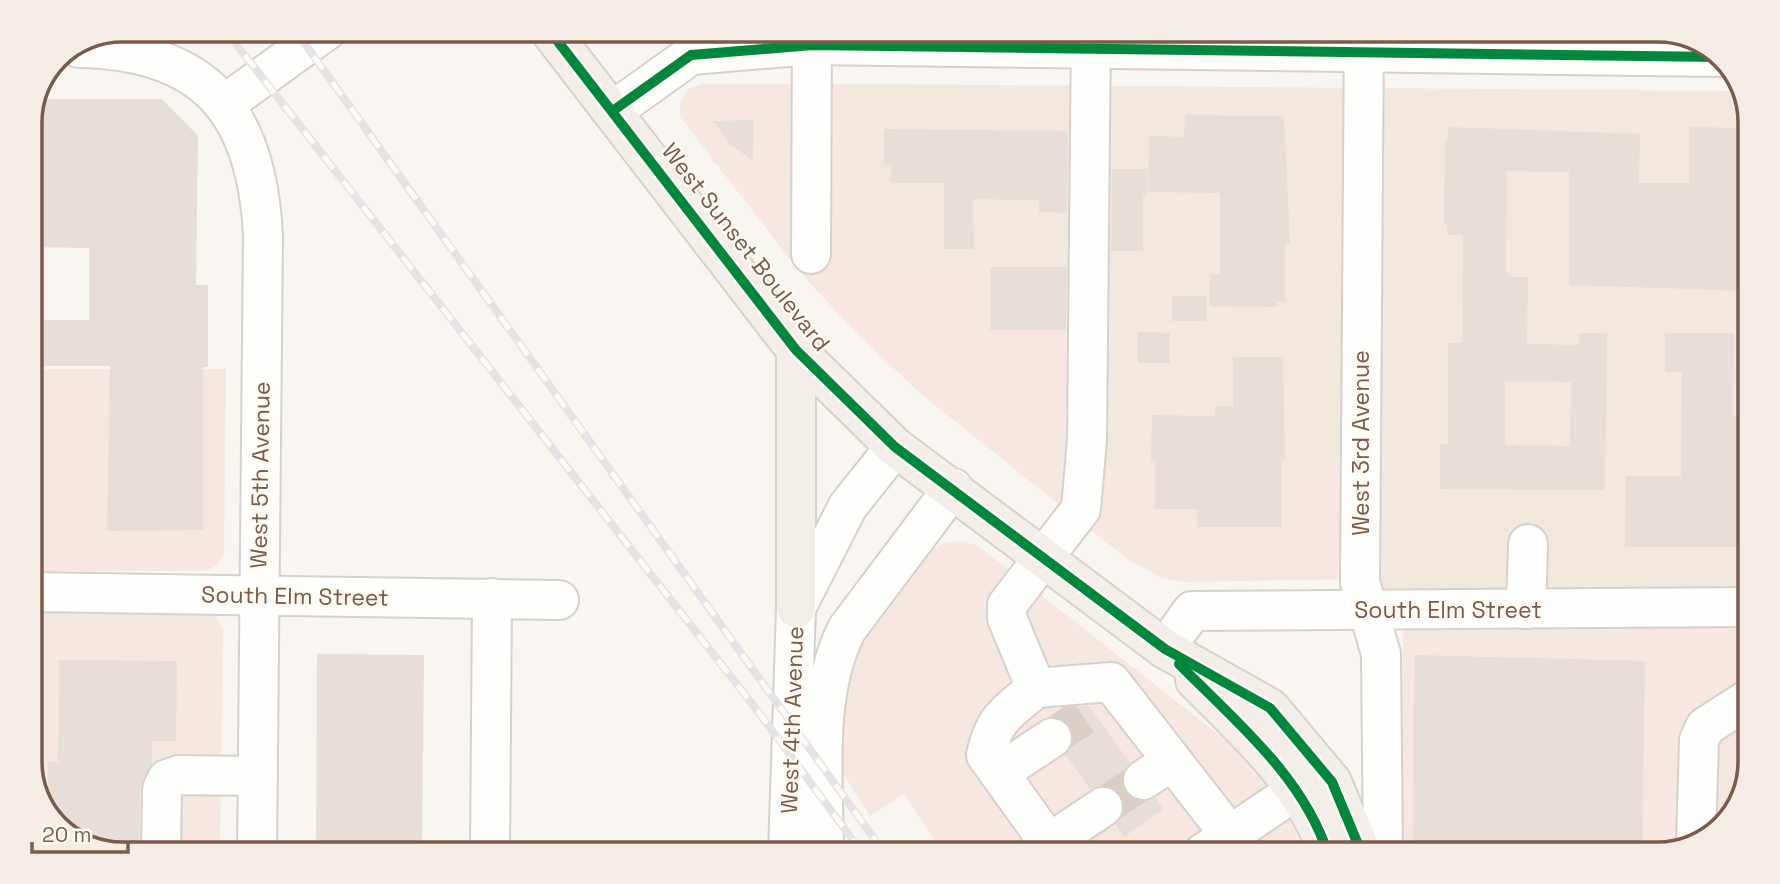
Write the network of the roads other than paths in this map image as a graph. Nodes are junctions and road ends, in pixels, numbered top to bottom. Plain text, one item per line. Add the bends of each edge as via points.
1 (310, 42) edge
2 (559, 42) edge
3 (778, 42) edge
4 (812, 42) edge
5 (1091, 42) edge
6 (1364, 42) edge
7 (1386, 42) edge
8 (91, 48) edge
9 (1704, 56) edge
10 (225, 104) junction
11 (614, 110) junction
12 (811, 254) dead end
13 (796, 350) junction
14 (895, 447) junction
15 (953, 488) junction
16 (1528, 544) dead end
17 (1042, 558) junction
18 (42, 592) edge
19 (259, 595) junction
20 (492, 598) junction
21 (559, 600) dead end
22 (1738, 607) edge
23 (796, 608) junction
24 (1527, 609) junction
25 (1368, 610) junction
26 (1165, 649) junction
27 (1036, 688) junction
28 (1738, 706) edge
29 (1052, 738) tunnel mouth
30 (999, 773) junction
31 (258, 776) junction
32 (1297, 789) junction
33 (1103, 807) tunnel mouth
34 (1696, 832) edge
35 (161, 842) edge
36 (257, 842) edge
37 (490, 842) edge
38 (788, 842) edge
39 (824, 842) edge
40 (1048, 842) edge
41 (1061, 842) edge
42 (1214, 842) edge
43 (1220, 842) edge
44 (1324, 842) edge
45 (1357, 842) edge
46 (1383, 842) edge

1 - 10 street
2 - 11 main road, West Sunset Boulevard
3 - 11 street via 691,55
4 - 12 street
5 - 17 street via 1087,440 1082,509
6 - 25 street, West 3rd Avenue via 1360,582
7 - 9 street
8 - 10 street via 159,58 200,81
10 - 19 street, West 5th Avenue via 254,165 262,212
11 - 13 main road, West Sunset Boulevard
13 - 14 main road, West Sunset Boulevard
13 - 23 main road
14 - 15 main road, West Sunset Boulevard
14 - 23 street, West 4th Avenue via 848,506
15 - 17 main road, West Sunset Boulevard
15 - 39 street, West 4th Avenue via 847,628 834,654 826,694
16 - 24 street
17 - 26 main road, West Sunset Boulevard
17 - 27 street via 1007,605 1007,618
18 - 19 street, South Elm Street
19 - 20 street, South Elm Street
19 - 31 street, West 5th Avenue
20 - 21 street, South Elm Street
20 - 37 street
22 - 24 street, South Elm Street
23 - 38 street, West 4th Avenue
24 - 25 street, South Elm Street
25 - 26 street, South Elm Street via 1192,611
25 - 46 street, West 3rd Avenue via 1381,653
26 - 32 main road, West Sunset Boulevard
26 - 45 main road, West Sunset Boulevard via 1270,708 1332,782
27 - 30 street via 991,731 986,755
27 - 42 street via 1111,682 1105,701
28 - 34 street via 1705,727 1699,740
29 - 30 street
30 - 40 street
31 - 35 street via 179,775 167,779 162,789
31 - 36 street, West 5th Avenue
32 - 43 street
32 - 44 main road, West Sunset Boulevard
33 - 41 street

